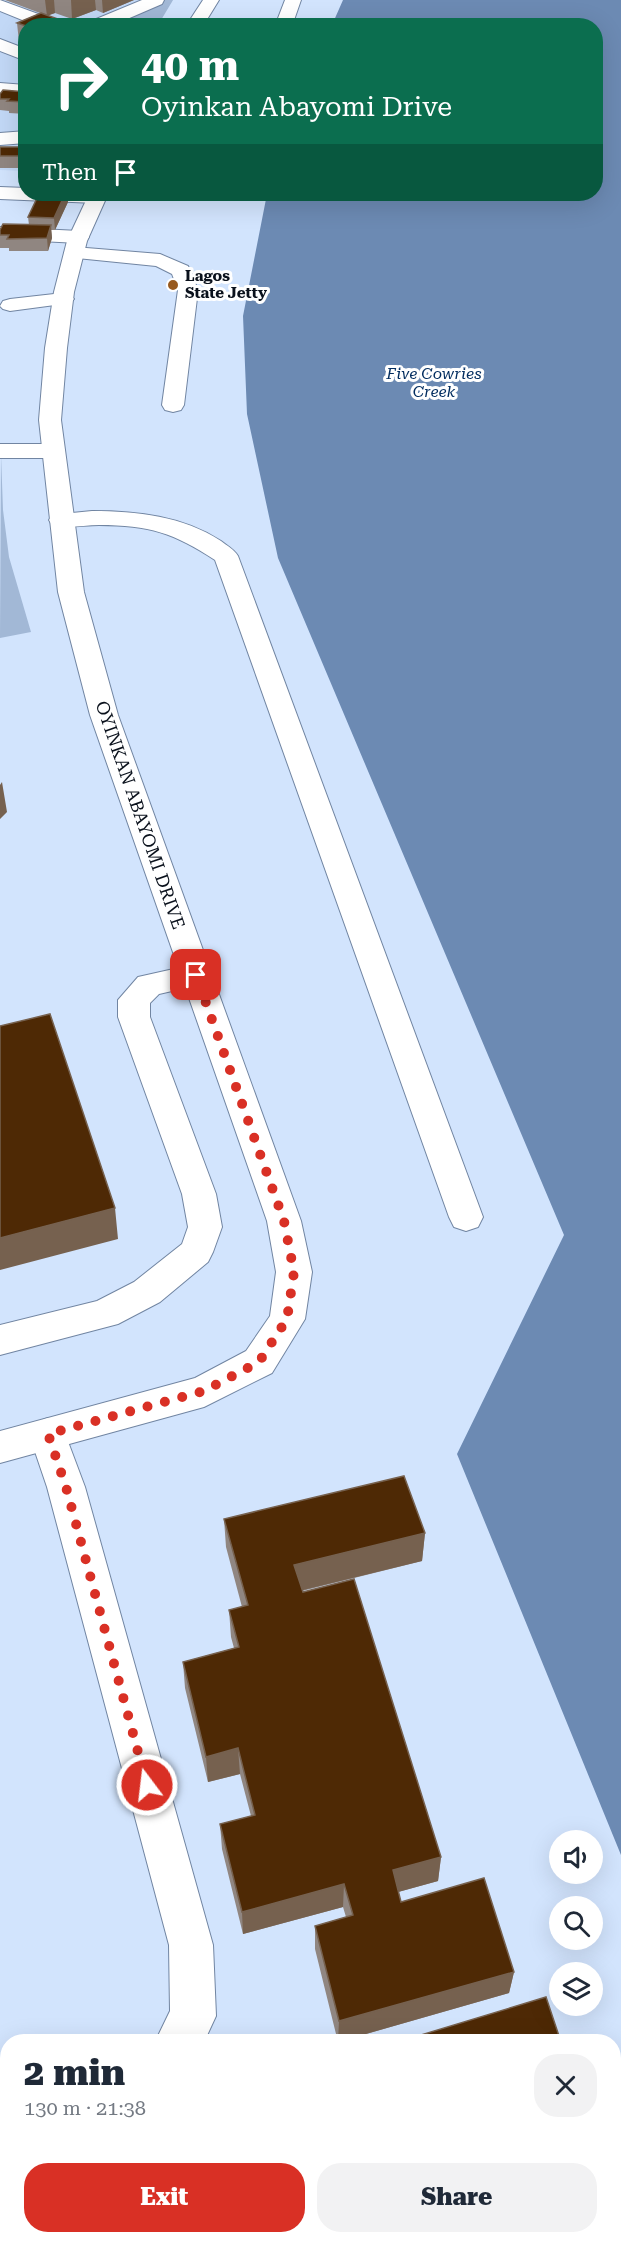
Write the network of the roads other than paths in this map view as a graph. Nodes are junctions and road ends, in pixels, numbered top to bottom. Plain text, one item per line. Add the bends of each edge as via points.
1 (156, 0) edge
2 (211, 0) edge
3 (293, 0) edge
4 (0, 5) edge
5 (33, 18) edge
6 (114, 18) edge
7 (199, 18) edge
8 (286, 18) edge
9 (0, 88) edge
10 (18, 89) edge
11 (18, 138) edge
12 (0, 139) edge
13 (0, 194) edge
14 (18, 194) edge
15 (94, 201) edge
16 (0, 233) edge
17 (76, 245) junction
18 (63, 299) junction
19 (10, 305) dead end
20 (173, 405) dead end
21 (0, 451) edge
22 (54, 451) junction
23 (62, 520) junction
24 (196, 975) junction
25 (466, 1217) dead end
26 (0, 1340) edge
27 (48, 1434) junction
28 (0, 1447) edge
29 (183, 2034) edge

1 - 6 street
2 - 7 street
3 - 8 street
4 - 5 street
9 - 10 street
11 - 12 street
13 - 14 street
15 - 17 street, OYINKAN ABAYOMI DRIVE
16 - 17 street
17 - 18 street, OYINKAN ABAYOMI DRIVE
17 - 20 street via 160,260 181,270 188,290
18 - 19 street
18 - 22 street, OYINKAN ABAYOMI DRIVE via 50,420
21 - 22 street
22 - 23 street, OYINKAN ABAYOMI DRIVE
23 - 24 street, OYINKAN ABAYOMI DRIVE via 71,592 104,715
23 - 25 street via 138,520 186,532 226,556
24 - 26 street via 149,986 134,1000 134,1017 199,1194 205,1227 196,1252 147,1292 105,1314
24 - 27 street, OYINKAN ABAYOMI DRIVE via 284,1221 294,1272 287,1319 259,1362 204,1391
27 - 28 street, OYINKAN ABAYOMI DRIVE
27 - 29 street via 66,1487 191,1945 194,2016

